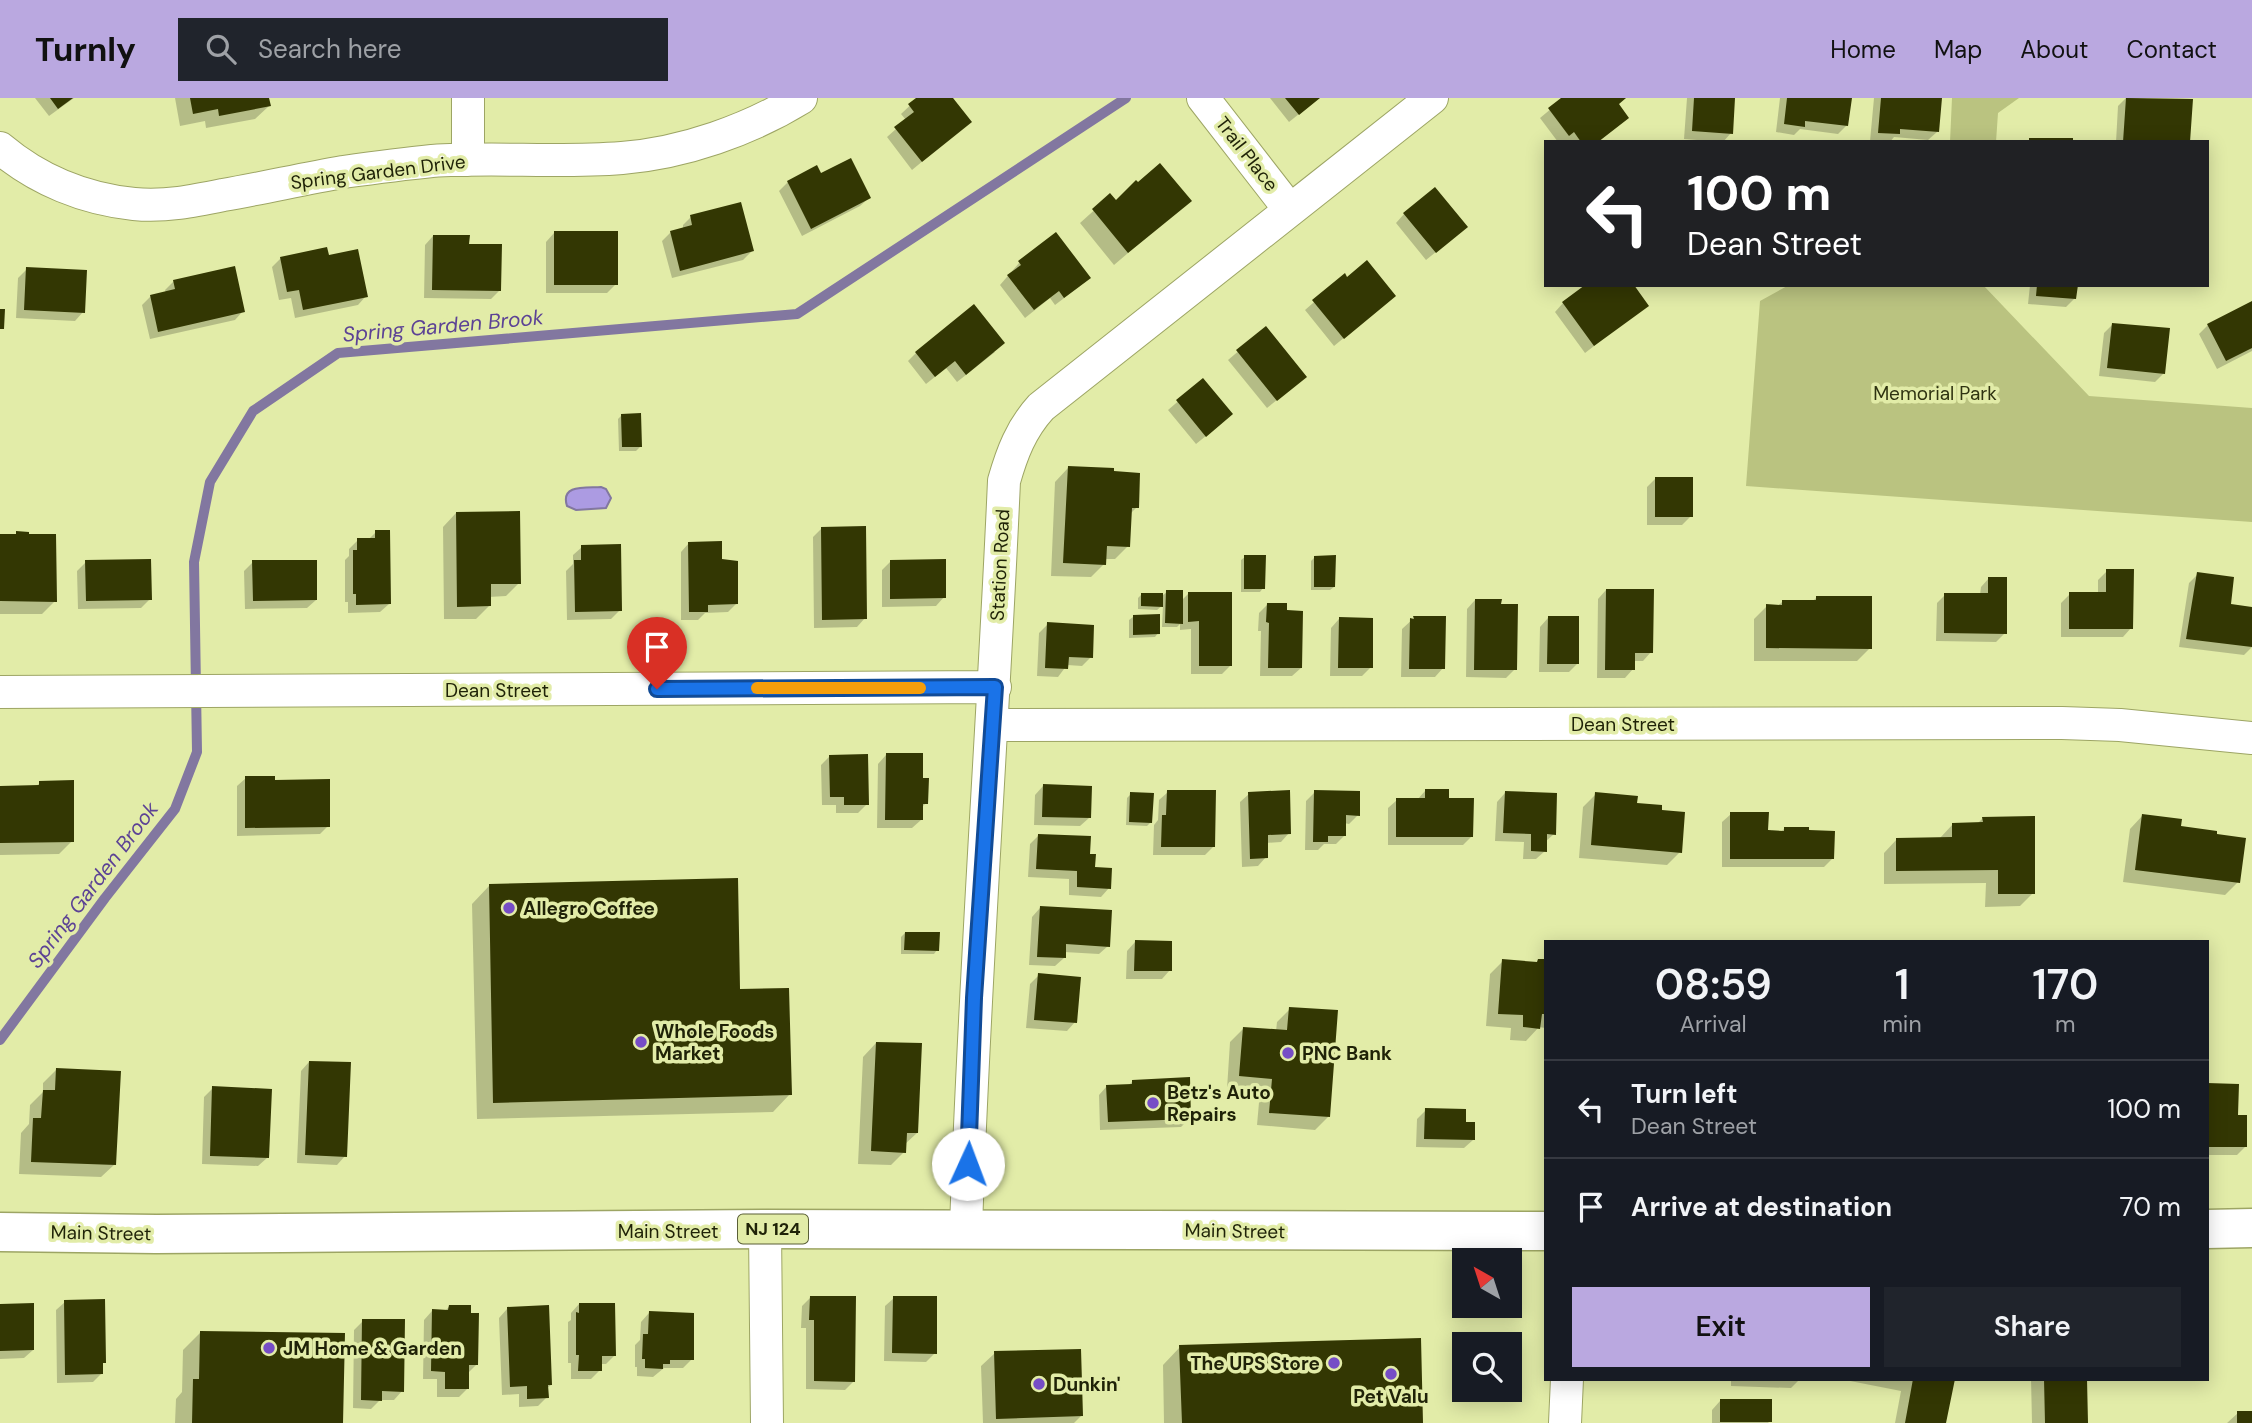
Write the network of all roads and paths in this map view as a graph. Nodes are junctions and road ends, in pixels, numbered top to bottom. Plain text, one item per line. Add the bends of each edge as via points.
1 (468, 98) edge
2 (801, 98) edge
3 (1203, 98) edge
4 (1432, 98) edge
5 (0, 148) edge
6 (467, 160) junction
7 (1290, 210) junction
8 (995, 687) junction
9 (0, 692) edge
10 (993, 725) junction
11 (2252, 738) edge
12 (2209, 1228) edge
13 (2252, 1228) edge
14 (765, 1229) junction
15 (966, 1229) junction
16 (1544, 1231) edge
17 (0, 1232) edge
18 (1567, 1381) edge
19 (767, 1423) edge
20 (1565, 1423) edge

1 - 6 street
2 - 6 street, Spring Garden Drive via 726,134 678,148 623,158
3 - 7 street, Trail Place
4 - 7 street, Station Road
5 - 6 street, Spring Garden Drive via 54,183 94,197 173,205 342,173
7 - 8 street, Station Road via 1032,417 1014,447 1004,481
8 - 9 street, Dean Street
8 - 10 street, Station Road
10 - 11 street, Dean Street via 2062,723
10 - 15 street, Station Road via 974,998
12 - 13 main road
14 - 15 main road, Main Street / NJ 124
14 - 17 main road, Main Street / NJ 124
14 - 19 street
15 - 16 main road, Main Street / NJ 124
18 - 20 street

